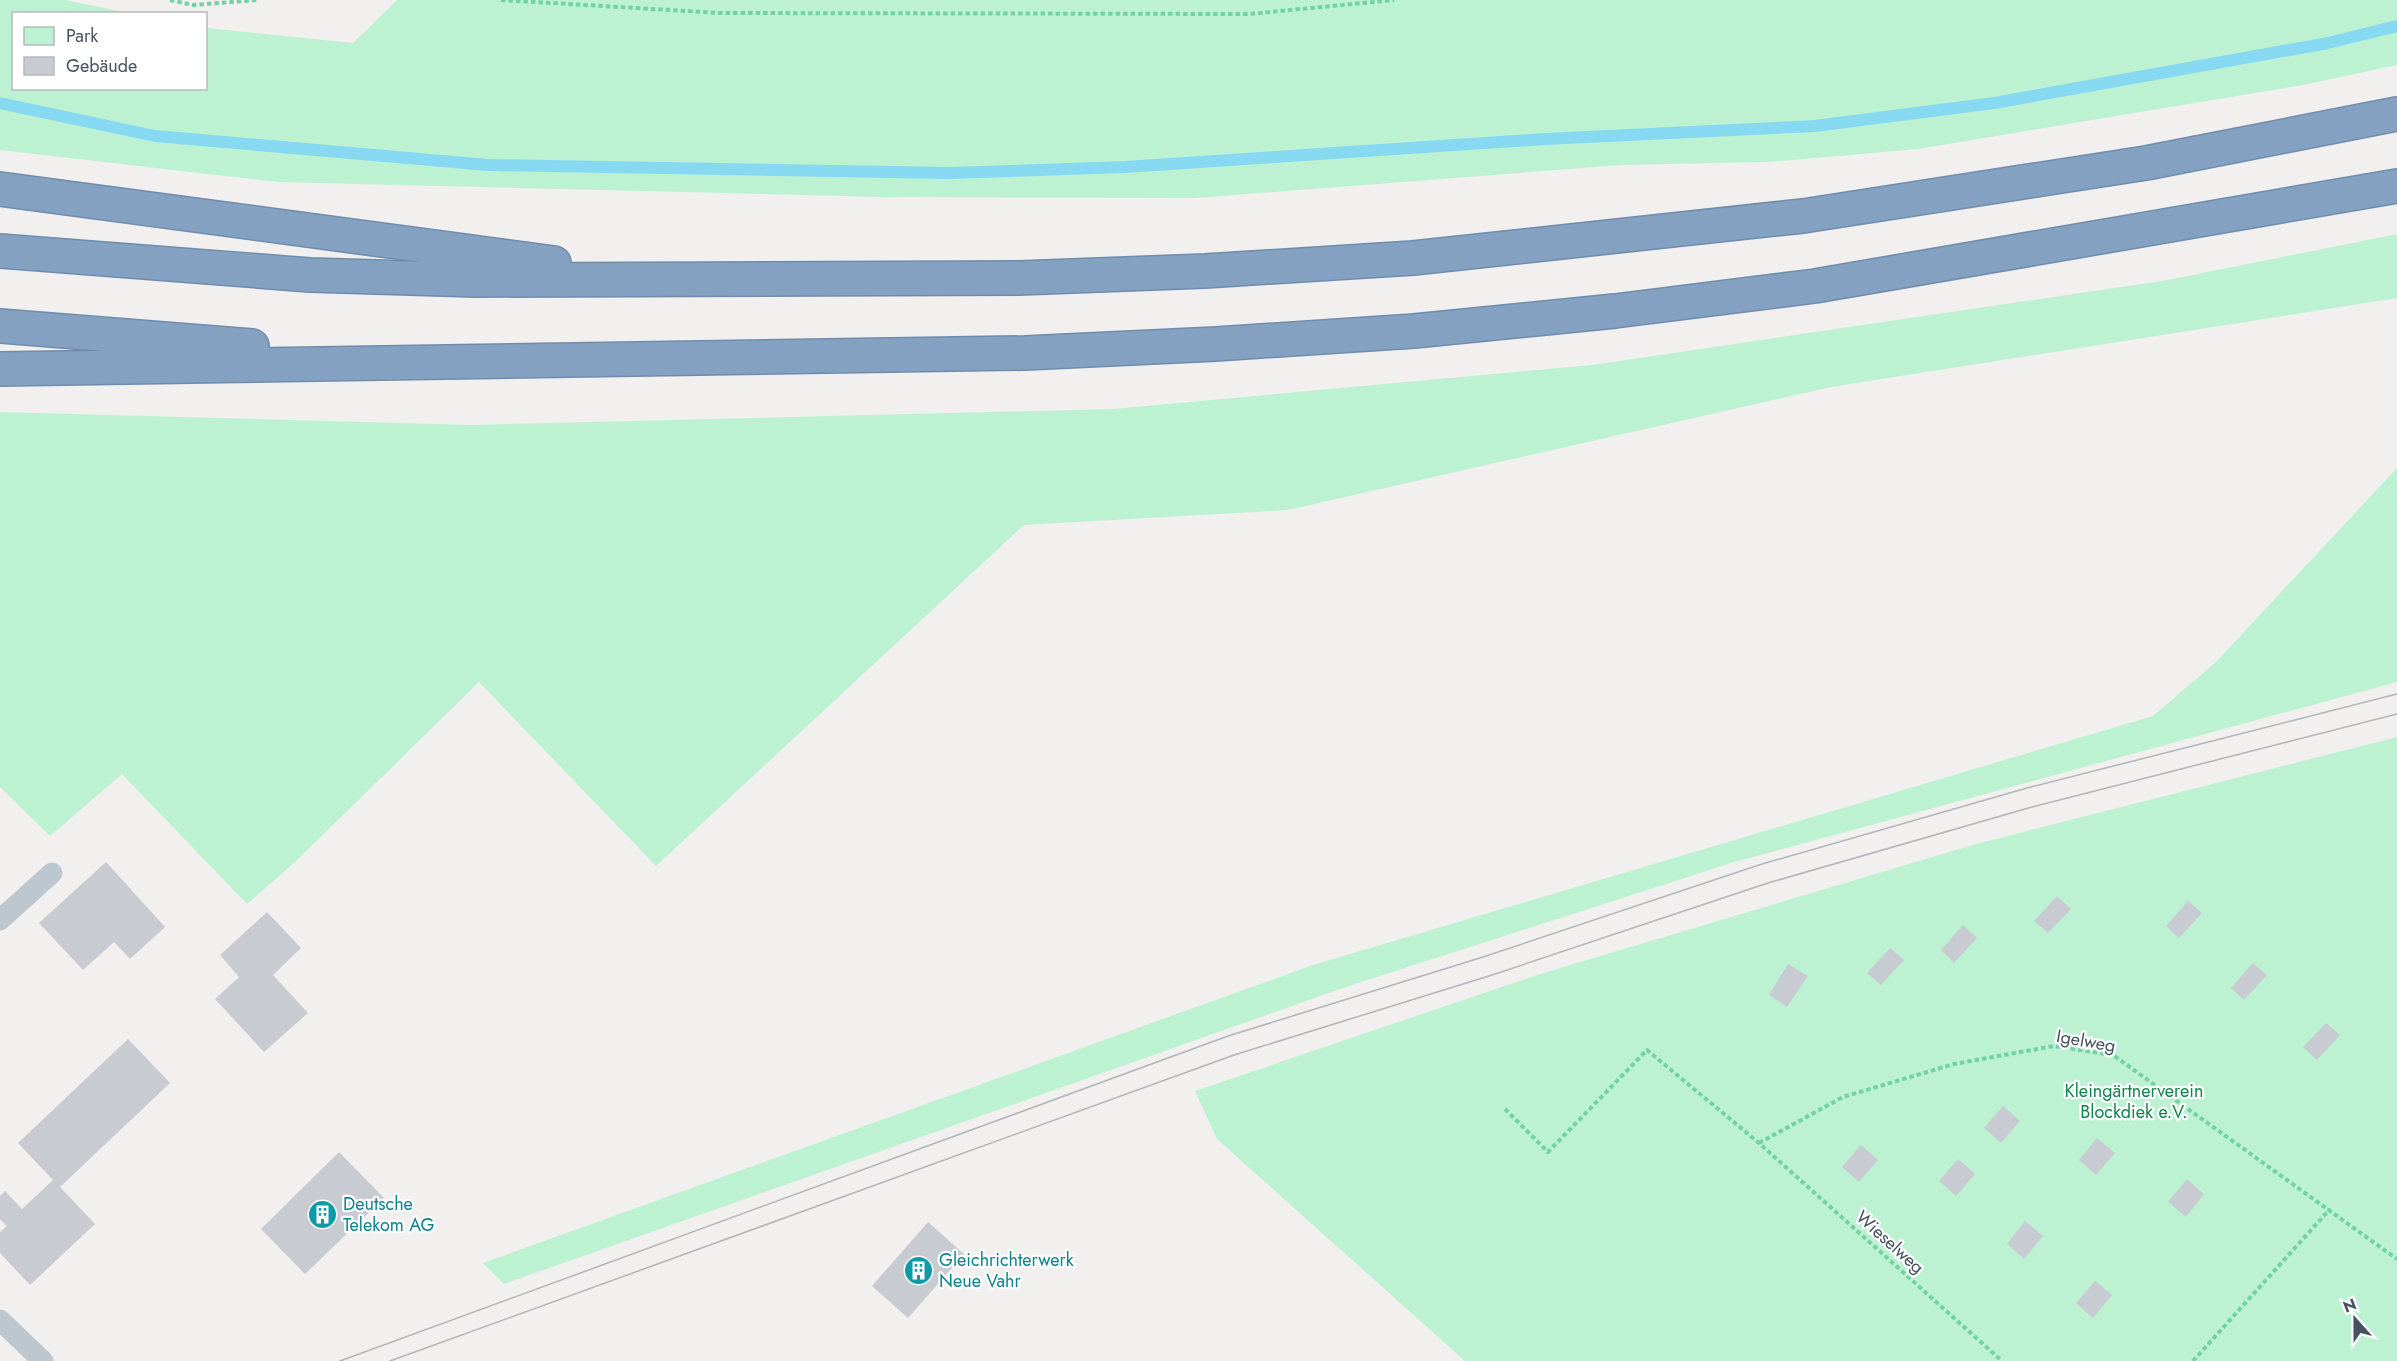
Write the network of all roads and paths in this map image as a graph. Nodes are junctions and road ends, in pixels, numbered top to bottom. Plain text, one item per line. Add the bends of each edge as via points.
1 (170, 0) edge
2 (257, 0) edge
3 (501, 0) edge
4 (1392, 0) edge
5 (2397, 114) edge
6 (2397, 186) edge
7 (0, 189) edge
8 (0, 251) edge
9 (687, 280) junction
10 (0, 326) edge
11 (472, 361) junction
12 (0, 369) edge
13 (52, 873) dead end
14 (0, 920) edge
15 (1505, 1109) dead end
16 (1759, 1143) junction
17 (2330, 1209) junction
18 (2397, 1259) edge
19 (0, 1320) edge
20 (43, 1361) edge
21 (2002, 1361) edge
22 (2193, 1361) edge

1 - 2 path via 193,5
3 - 4 path via 720,13 1249,14
5 - 9 highway via 2146,163 1803,216 1413,258 1019,278
6 - 11 highway via 1815,286 1414,331 1025,353
7 - 9 highway
8 - 9 highway via 310,275
10 - 11 highway
11 - 12 highway
13 - 14 lane
15 - 16 path, Wieselweg via 1548,1152 1647,1050
16 - 17 path, Igelweg via 1843,1097 1954,1064 2054,1046 2114,1055
16 - 21 path, Wieselweg
17 - 18 path, Igelweg
17 - 22 path
19 - 20 lane

